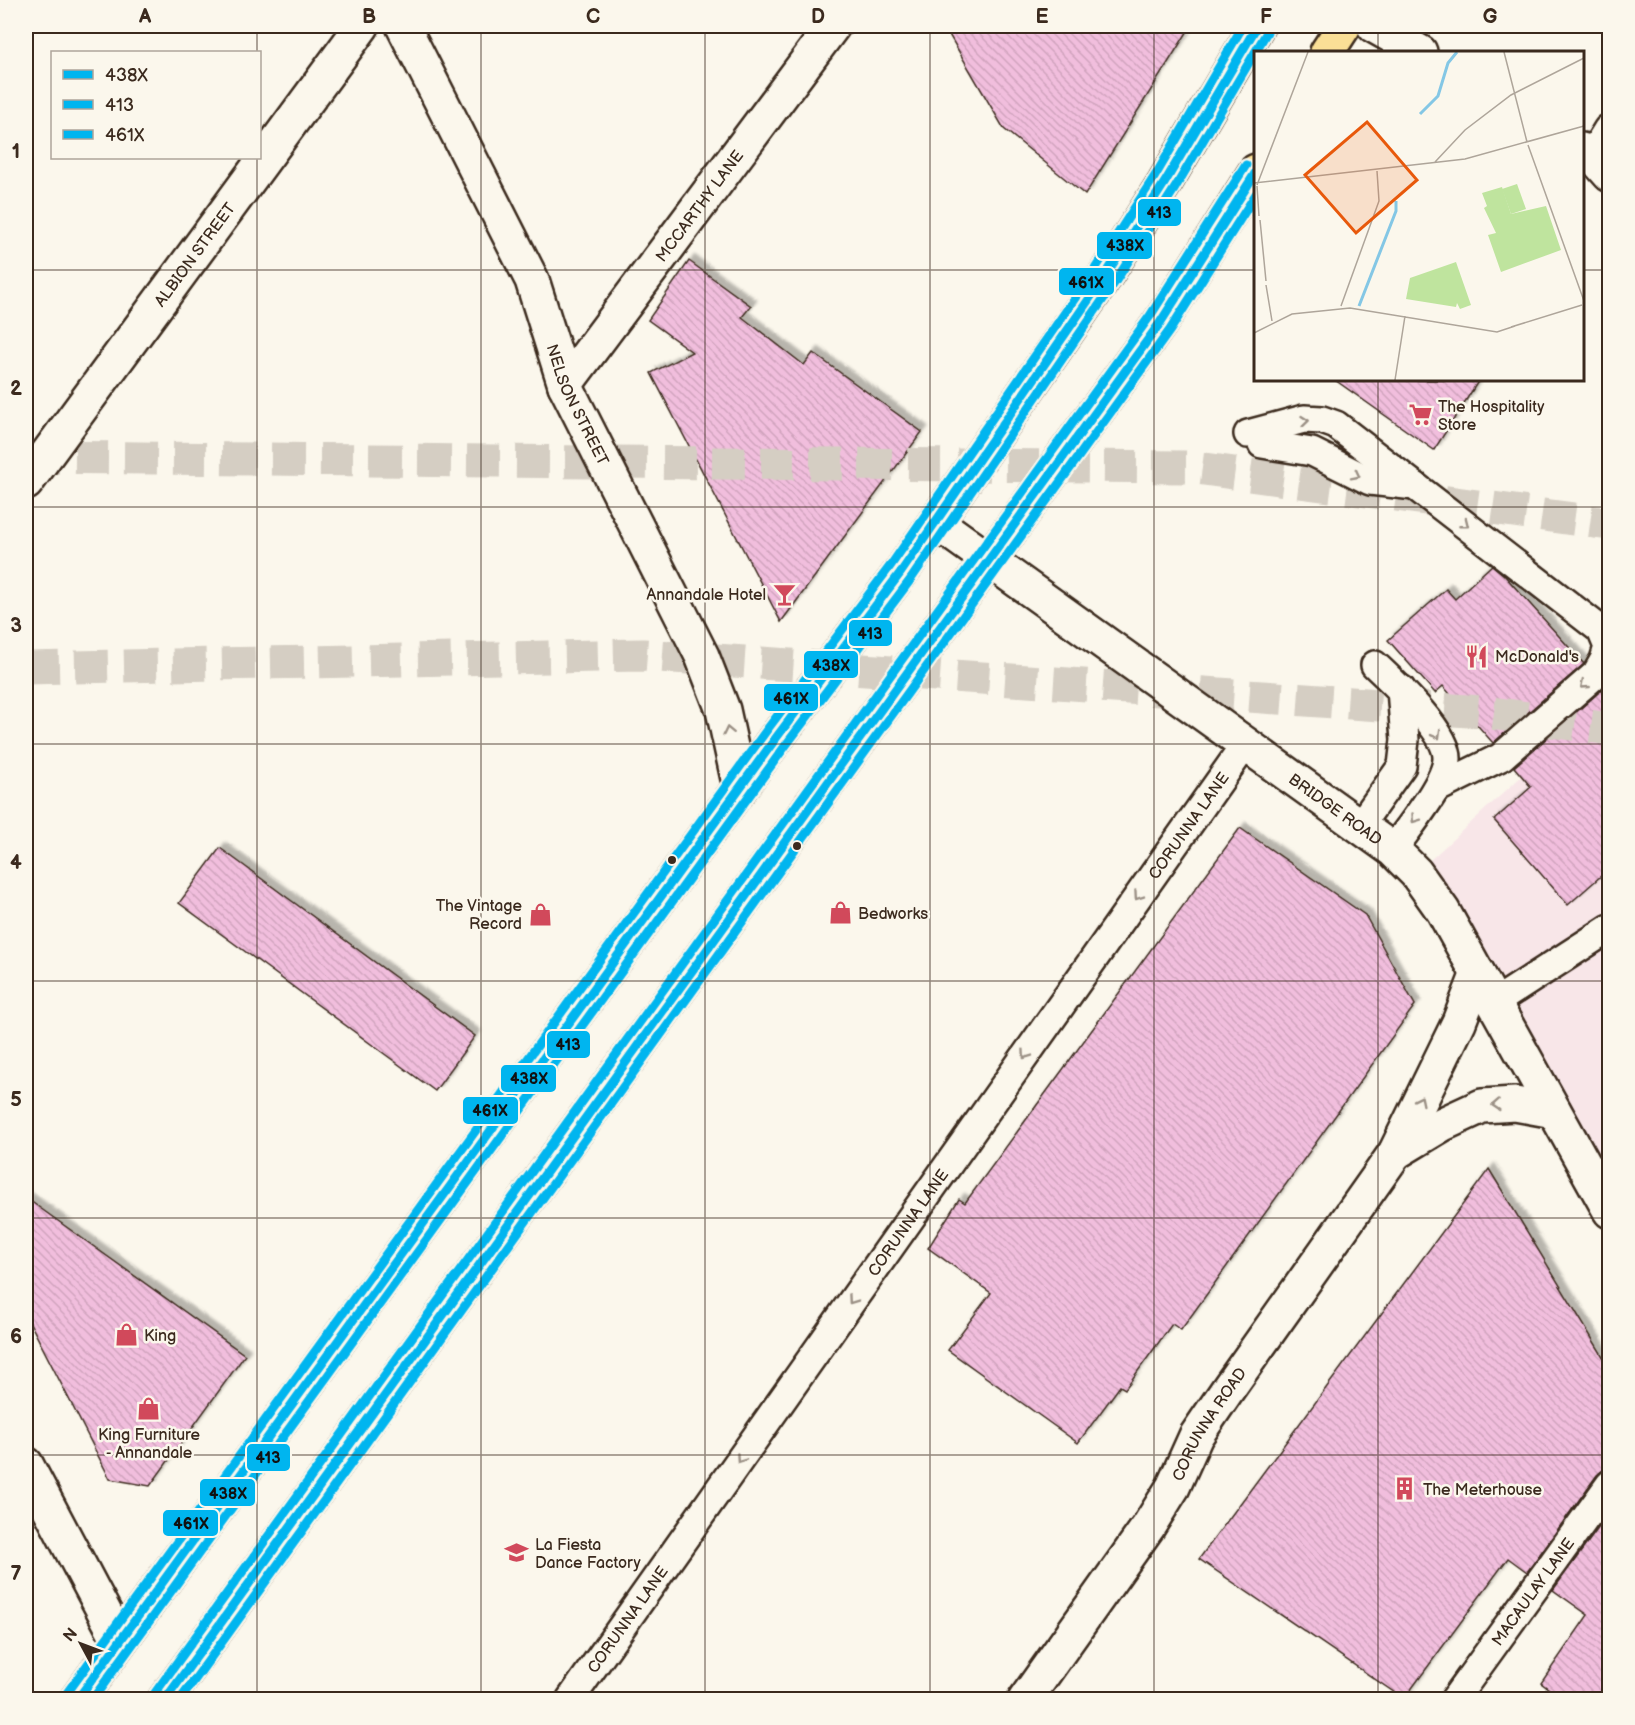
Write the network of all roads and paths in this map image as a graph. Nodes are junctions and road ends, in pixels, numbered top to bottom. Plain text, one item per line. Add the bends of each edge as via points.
1 (362, 26) edge
2 (403, 26) edge
3 (833, 26) edge
4 (1257, 26) edge
5 (1344, 26) edge
6 (1374, 26) edge
7 (1328, 51) edge
8 (1418, 51) edge
9 (1254, 174) edge
10 (565, 385) junction
11 (1255, 439) dead end
12 (26, 483) edge
13 (936, 522) junction
14 (988, 561) junction
15 (1375, 665) dead end
16 (1401, 689) junction
17 (1245, 745) junction
18 (740, 788) junction
19 (1436, 789) junction
20 (1360, 825) junction
21 (1393, 850) junction
22 (1610, 928) edge
23 (1478, 973) junction
24 (1494, 1003) junction
25 (1554, 1111) junction
26 (1395, 1153) junction
27 (1610, 1211) edge
28 (26, 1464) edge
29 (1610, 1484) edge
30 (119, 1640) junction
31 (77, 1700) edge
32 (165, 1700) edge
33 (570, 1700) edge
34 (1025, 1700) edge
35 (1454, 1700) edge

1 - 12 street, ALBION STREET
2 - 10 street, NELSON STREET via 532,280
3 - 10 street, MCCARTHY LANE
4 - 13 highway via 1105,276
5 - 7 highway
6 - 8 street
9 - 14 highway via 1160,323
18 -> 10 street, NELSON STREET via 723,710 702,656
11 -> 19 lane via 1304,419 1336,425 1601,630 1608,647 1596,674 1501,757
13 - 14 street, BRIDGE ROAD
13 - 18 highway
14 - 17 street, BRIDGE ROAD
14 - 32 highway
15 - 16 lane
16 -> 19 lane via 1441,738 1447,759
16 - 20 lane via 1405,740 1402,766
17 - 20 street, BRIDGE ROAD
17 -> 33 lane, CORUNNA LANE
18 - 30 highway
19 -> 21 lane
20 - 21 street, BRIDGE ROAD
21 - 23 street, BRIDGE ROAD via 1416,873 1443,911
22 - 24 lane
23 - 24 street, BRIDGE ROAD
26 -> 23 street, CORUNNA ROAD via 1459,1022
24 - 25 street, BRIDGE ROAD
25 -> 26 street, CORUNNA ROAD via 1515,1104 1482,1106
25 - 27 street, BRIDGE ROAD
26 - 34 street, CORUNNA ROAD via 1196,1436 1173,1487 1148,1527
28 - 30 street
29 - 35 lane, MACAULAY LANE
30 - 31 highway

